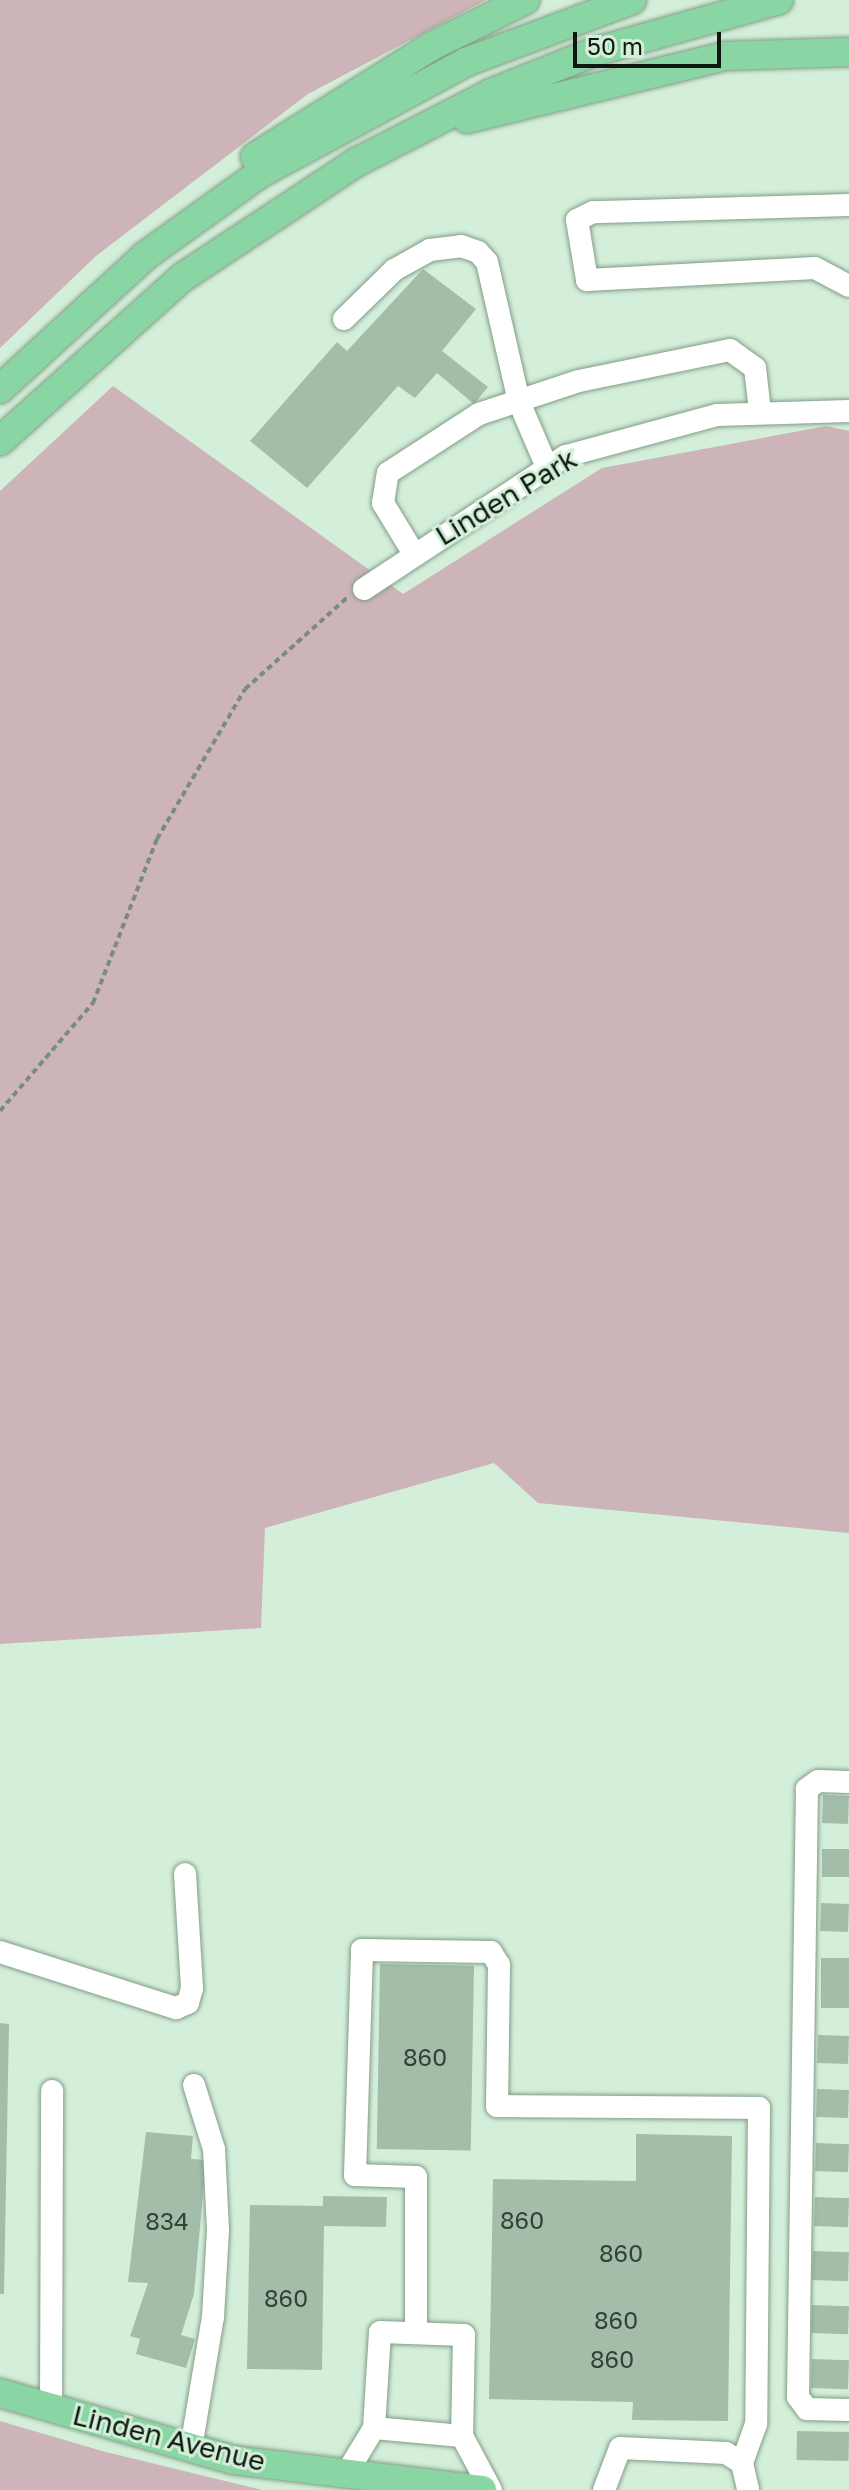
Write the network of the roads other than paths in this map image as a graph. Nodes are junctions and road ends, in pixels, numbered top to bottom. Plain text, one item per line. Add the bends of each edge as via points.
1 (525, 0) edge
2 (632, 0) edge
3 (779, 0) edge
4 (849, 52) edge
5 (408, 134) junction
6 (849, 205) edge
7 (145, 256) junction
8 (849, 286) edge
9 (344, 319) dead end
10 (0, 389) edge
11 (519, 402) junction
12 (760, 411) junction
13 (849, 411) edge
14 (0, 441) edge
15 (547, 467) junction
16 (414, 554) junction
17 (364, 589) road end
18 (849, 1782) edge
19 (185, 1874) dead end
20 (0, 1952) edge
21 (194, 2085) dead end
22 (52, 2091) dead end
23 (416, 2333) junction
24 (0, 2393) edge
25 (51, 2408) junction
26 (849, 2410) edge
27 (374, 2428) junction
28 (462, 2436) junction
29 (191, 2448) junction
30 (742, 2463) junction
31 (346, 2474) junction
32 (482, 2490) edge
33 (491, 2490) edge
34 (604, 2490) edge
35 (748, 2490) edge

1 - 7 main road via 299,125 211,188
2 - 7 main road via 466,62 360,114 259,174
3 - 5 main road via 594,52
4 - 5 main road via 725,56 625,75
5 - 14 main road via 273,213 183,277
6 - 8 street via 593,212 577,220 587,280 800,268
7 - 10 main road
9 - 11 street via 394,270 430,250 461,246 478,252 487,262
11 - 12 street via 579,381 730,350 755,368
11 - 15 street
11 - 16 street via 479,414 388,473 383,503
12 - 13 street, Linden Park
12 - 15 street, Linden Park via 653,429
15 - 16 street, Linden Park
16 - 17 street, Linden Park
18 - 26 street via 818,1781 807,1789 798,2397 807,2409
19 - 20 street via 192,1988 188,2003 176,2008
21 - 29 street via 214,2149 218,2230 213,2317
22 - 25 street
23 - 27 street via 380,2332
23 - 28 street via 464,2335
23 - 30 street via 416,2177 355,2175 362,1950 491,1952 499,1965 497,2106 759,2108 756,2424
24 - 25 main road, Linden Avenue
25 - 29 main road, Linden Avenue
27 - 28 street
27 - 31 street
28 - 33 street
29 - 31 main road, Linden Avenue
30 - 34 street via 726,2453 620,2448
30 - 35 street
31 - 32 main road, Linden Avenue

